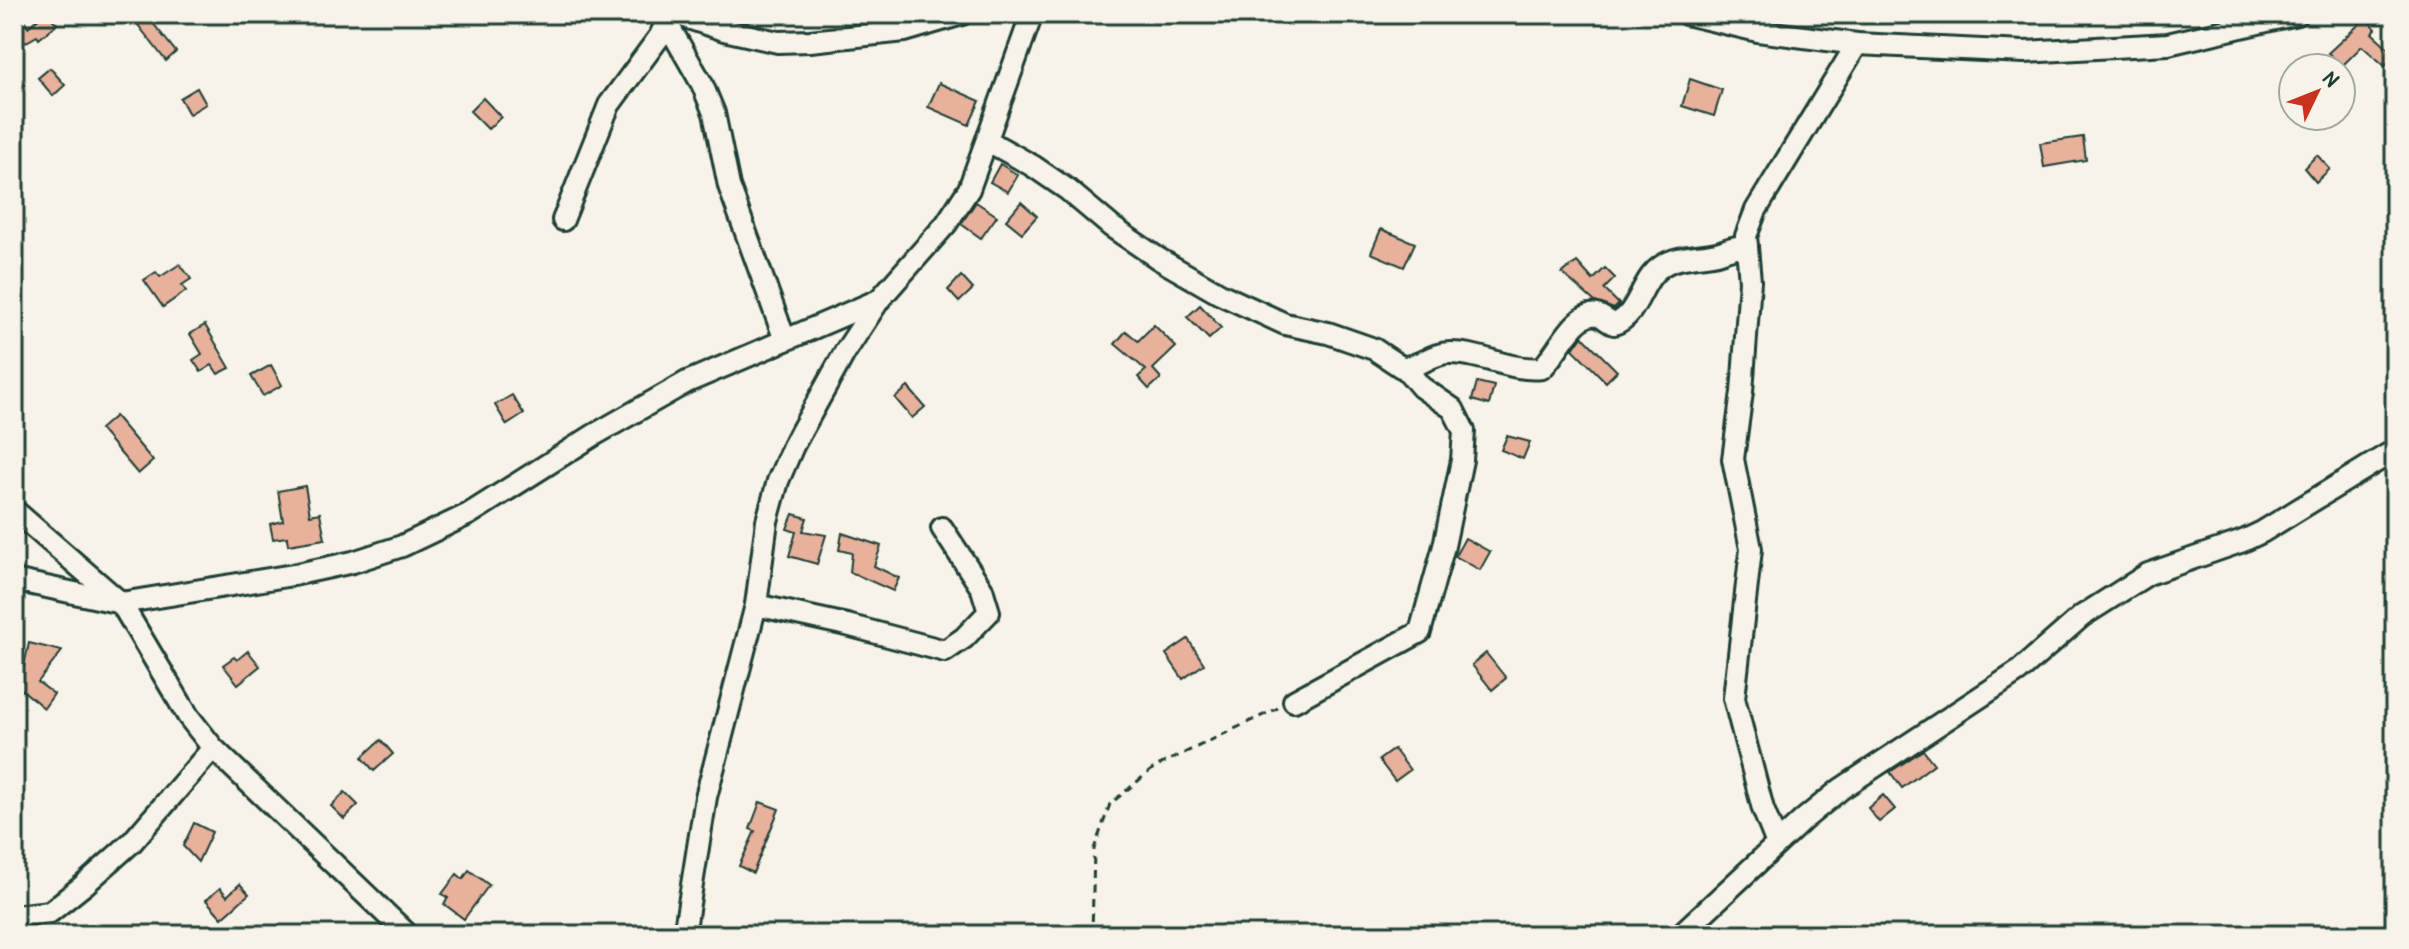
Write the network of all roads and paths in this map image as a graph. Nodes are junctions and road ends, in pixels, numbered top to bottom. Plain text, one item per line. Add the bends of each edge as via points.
1 (962, 14) edge
2 (1032, 14) edge
3 (1686, 14) edge
4 (2297, 14) edge
5 (671, 17) edge
6 (930, 20) edge
7 (1857, 44) junction
8 (988, 141) junction
9 (563, 220) dead end
10 (1747, 246) junction
11 (879, 300) junction
12 (785, 340) junction
13 (1405, 368) junction
14 (2395, 450) edge
15 (14, 510) edge
16 (942, 528) dead end
17 (14, 580) edge
18 (121, 603) junction
19 (756, 605) junction
20 (1294, 701) joint
21 (213, 748) junction
22 (1777, 844) junction
23 (14, 916) edge
24 (408, 935) edge
25 (684, 935) edge
26 (1092, 935) edge
27 (1680, 935) edge

1 - 6 street
2 - 8 street
3 - 7 street via 1758,31
4 - 7 street via 2168,44 2024,52
5 - 6 street via 778,42 905,31
5 - 9 street via 609,105
5 - 12 street via 714,113 729,186
7 - 10 street via 1756,210
8 - 11 street via 969,189 946,224
8 - 13 street via 1068,190 1159,259 1220,294 1285,324 1359,343
10 - 13 street via 1692,255 1659,269 1623,320 1614,324 1597,315 1584,317 1542,368 1446,353
10 - 22 street via 1750,281 1733,459 1751,549 1734,698
11 - 12 street
11 - 19 street via 845,352 778,481
12 - 18 street via 687,382 469,514 402,546 293,575
13 - 20 street via 1421,387 1453,409 1464,431 1444,546 1420,632
14 - 22 street via 2262,532 2124,588 2082,616 2018,672 1841,789
15 - 18 street
16 - 19 street via 982,589 989,612 945,651
17 - 18 street
18 - 21 street via 163,677
19 - 25 street via 706,797
20 - 26 path via 1155,767 1110,804 1094,849
21 - 23 street via 132,842 85,884 50,912
21 - 24 street
22 - 27 street

